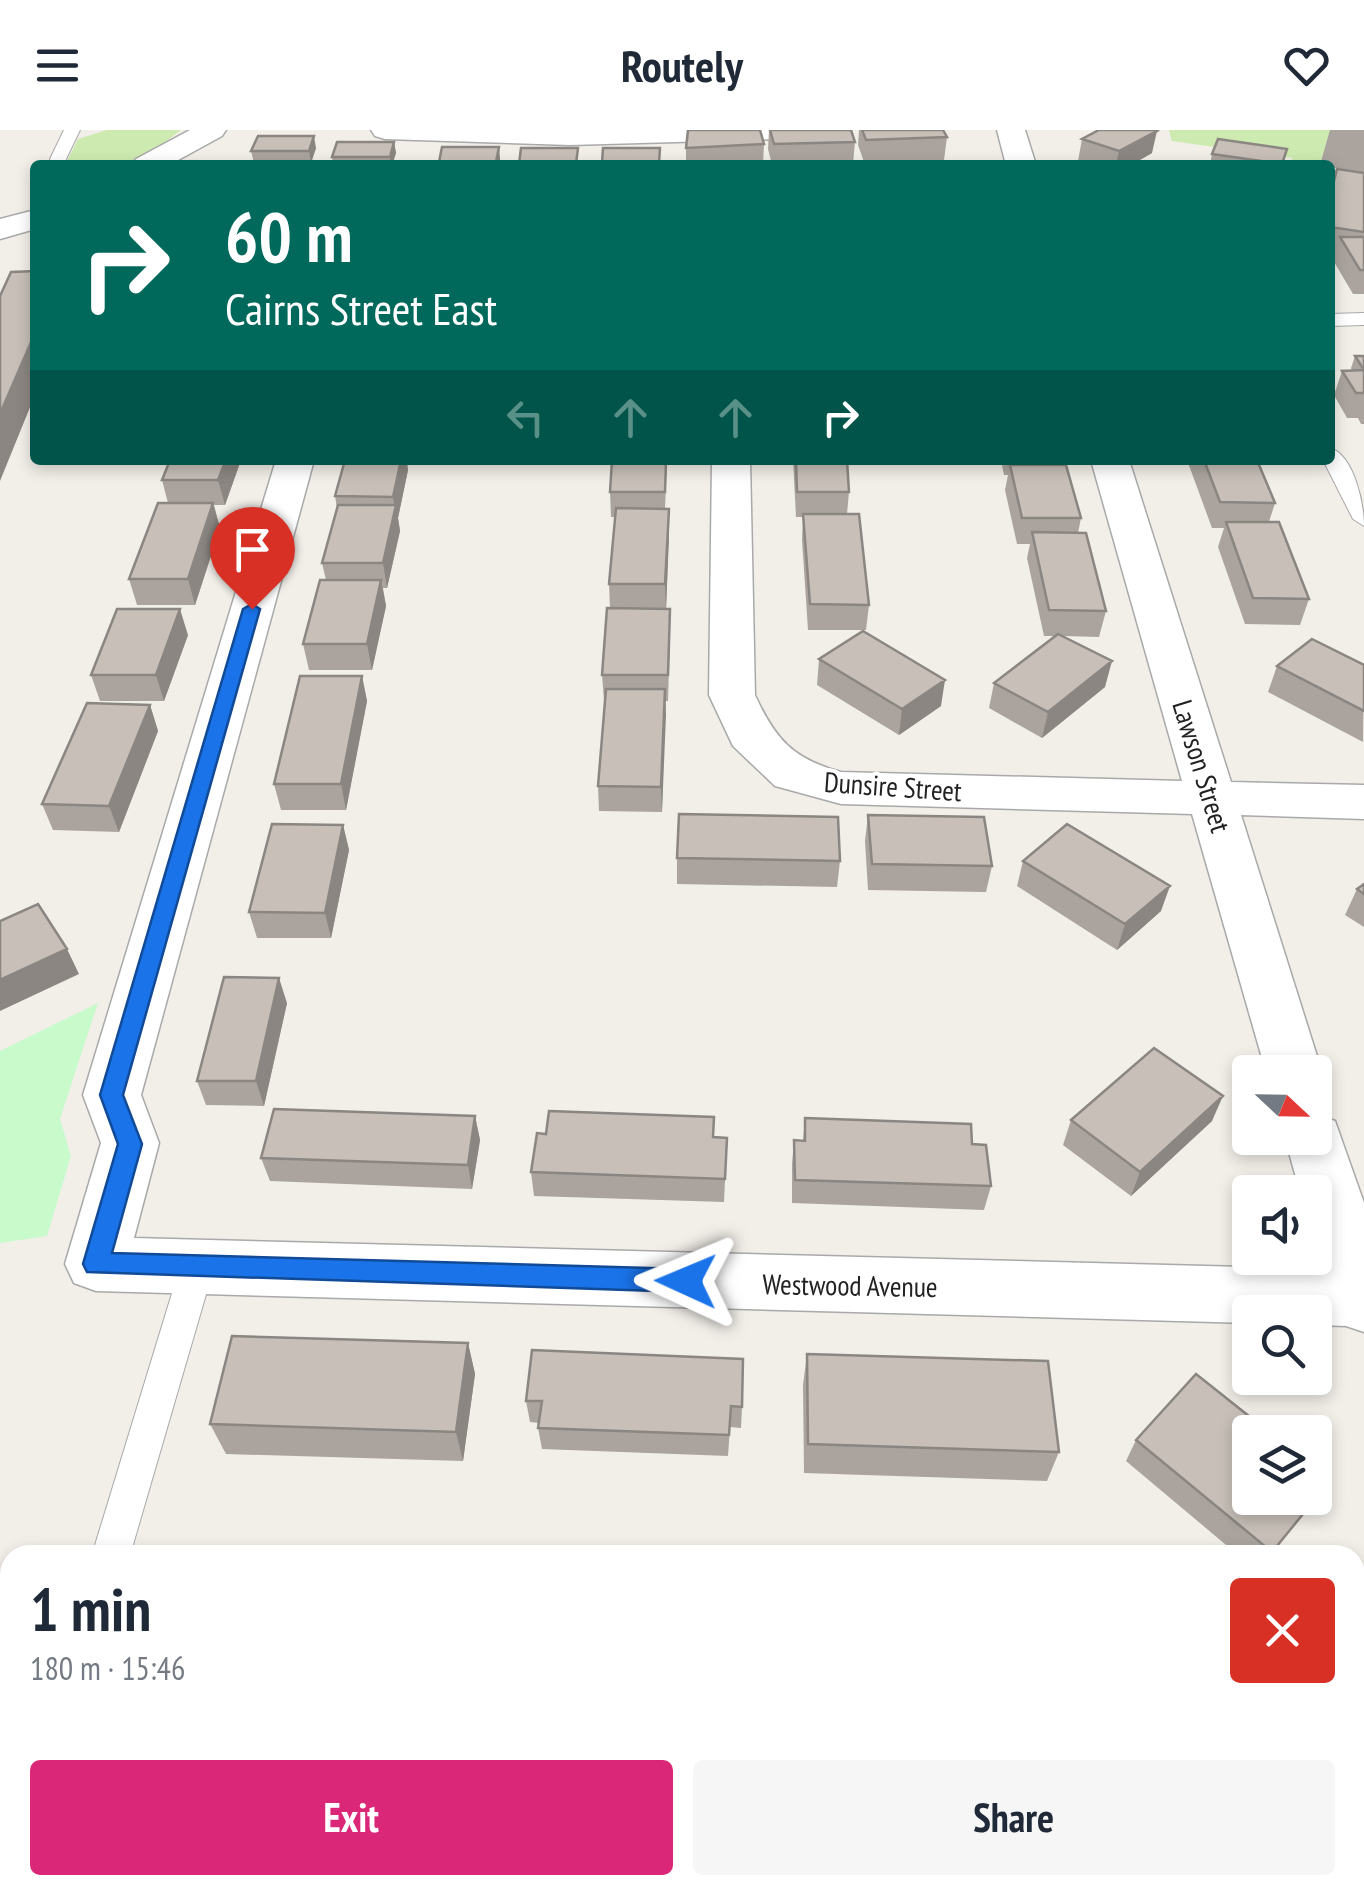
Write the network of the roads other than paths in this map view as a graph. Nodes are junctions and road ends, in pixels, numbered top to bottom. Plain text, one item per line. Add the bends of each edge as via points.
1 (72, 130) edge
2 (212, 130) edge
3 (391, 130) edge
4 (782, 130) edge
5 (1011, 130) edge
6 (666, 132) edge
7 (58, 160) edge
8 (156, 160) edge
9 (1020, 160) edge
10 (30, 220) edge
11 (0, 229) edge
12 (1335, 320) edge
13 (1364, 320) edge
14 (1335, 464) edge
15 (294, 465) edge
16 (731, 465) edge
17 (1112, 465) edge
18 (1364, 520) edge
19 (1212, 800) junction
20 (1364, 802) edge
21 (1289, 1055) edge
22 (1319, 1155) edge
23 (197, 1267) junction
24 (1363, 1300) edge
25 (114, 1545) edge

1 - 7 lane
2 - 8 street
3 - 6 street via 495,136
4 - 6 street
5 - 9 street
10 - 11 street
12 - 13 lane
14 - 18 lane
15 - 23 street, Westwood Avenue via 112,1095 130,1144 96,1264
16 - 19 street, Dunsire Street via 732,695 750,735 792,775 842,788
17 - 19 street, Lawson Street
19 - 20 street, Dunsire Street
19 - 21 street, Lawson Street
22 - 24 street
23 - 24 street, Westwood Avenue
23 - 25 lane

